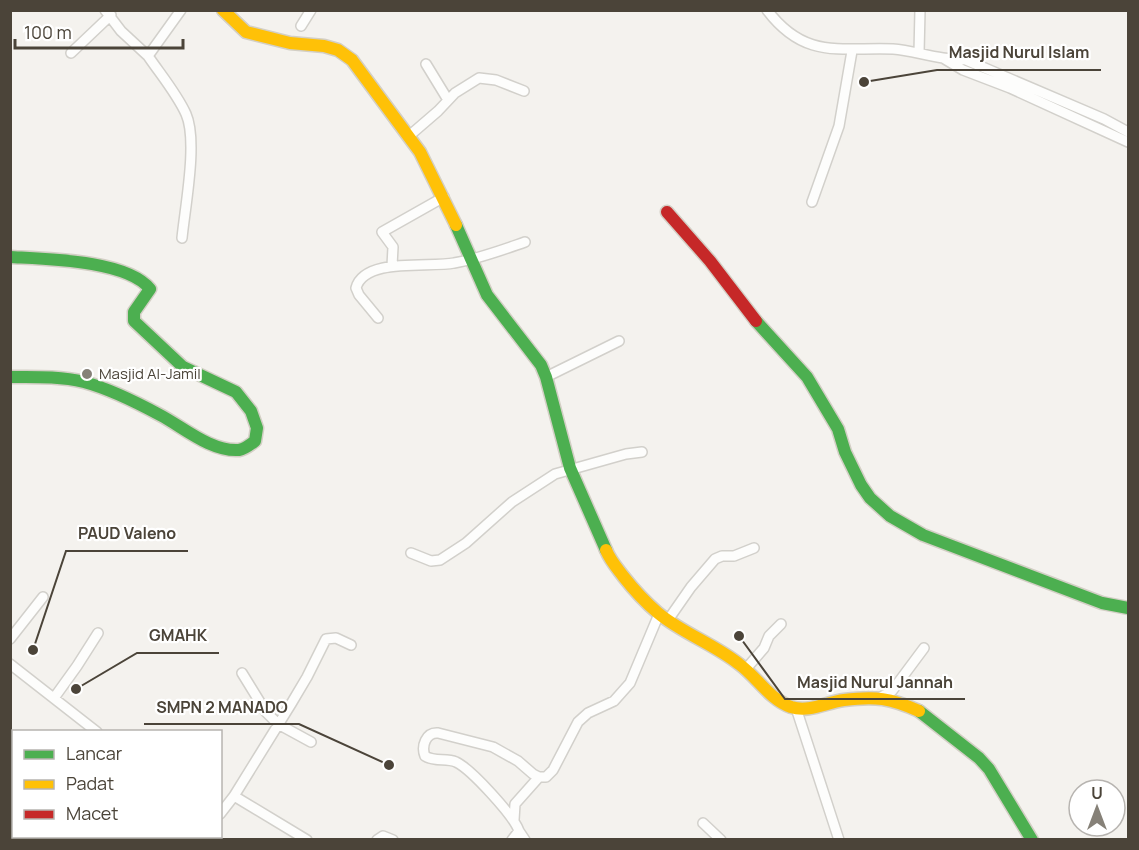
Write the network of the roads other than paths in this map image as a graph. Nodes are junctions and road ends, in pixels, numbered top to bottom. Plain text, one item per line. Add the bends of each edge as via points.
1 (181, 10) edge
2 (223, 10) edge
3 (311, 10) edge
4 (767, 10) edge
5 (920, 10) edge
6 (108, 13) edge
7 (301, 26) dead end
8 (852, 51) junction
9 (71, 53) dead end
10 (919, 53) junction
11 (148, 56) junction
12 (943, 58) junction
13 (426, 64) dead end
14 (524, 91) dead end
15 (448, 100) junction
16 (1128, 132) edge
17 (409, 136) junction
18 (1128, 142) edge
19 (444, 196) junction
20 (812, 202) dead end
21 (667, 213) dead end
22 (182, 238) dead end
23 (525, 242) dead end
24 (10, 257) edge
25 (471, 260) junction
26 (392, 266) junction
27 (378, 318) dead end
28 (619, 341) dead end
29 (10, 377) edge
30 (546, 377) junction
31 (642, 452) dead end
32 (570, 468) junction
33 (754, 549) dead end
34 (411, 553) dead end
35 (43, 597) dead end
36 (1128, 608) edge
37 (663, 617) junction
38 (781, 624) dead end
39 (98, 633) dead end
40 (10, 639) edge
41 (351, 645) dead end
42 (924, 648) dead end
43 (10, 664) edge
44 (745, 670) junction
45 (242, 673) dead end
46 (54, 698) junction
47 (879, 698) junction
48 (796, 708) junction
49 (278, 724) junction
50 (94, 730) edge
51 (311, 742) dead end
52 (539, 777) junction
53 (234, 796) junction
54 (222, 811) edge
55 (514, 820) junction
56 (703, 823) dead end
57 (519, 831) junction
58 (307, 840) edge
59 (377, 840) edge
60 (393, 840) edge
61 (512, 840) edge
62 (525, 840) edge
63 (721, 840) edge
64 (839, 840) edge
65 (1032, 840) edge

1 - 11 street
2 - 17 street via 246,32 338,50 352,60
3 - 7 street
4 - 8 street via 797,38 826,49
5 - 10 street
6 - 9 street
6 - 11 street
8 - 10 street via 891,49
8 - 20 street via 839,126
10 - 12 street
11 - 22 street via 190,125
12 - 16 street via 966,60 1004,75
12 - 18 street
13 - 15 street
14 - 15 street via 483,77
15 - 17 street
17 - 19 street
19 - 25 street
19 - 26 street via 382,232 393,247
21 - 36 street via 807,377 838,429 861,485 890,516 922,535 1102,603
23 - 25 street
24 - 29 street via 103,265 146,284 150,290 134,312 134,321 183,367 236,392 251,411 257,428 255,441 239,450 222,448 83,382
25 - 26 street
25 - 30 street via 487,295 535,355
26 - 27 street via 362,278 357,286 359,295
28 - 30 street
30 - 32 street
31 - 32 street
32 - 34 street via 512,502 466,543 440,560 431,561
32 - 37 street via 609,558
33 - 37 street via 715,560
35 - 40 street
37 - 44 street
37 - 52 street via 630,683 614,701 578,722 553,770 546,777
38 - 44 street
39 - 46 street
41 - 49 street via 336,638 326,639
42 - 47 street via 892,691
43 - 46 street
44 - 48 street via 767,692
45 - 49 street
46 - 50 street
47 - 48 street
47 - 65 street via 923,712 979,758
48 - 64 street
49 - 51 street
49 - 53 street
52 - 55 street via 515,804
52 - 55 street via 493,747 438,733 426,738 423,749 427,758 460,764
53 - 54 street
53 - 58 street
55 - 57 street
56 - 63 street
57 - 61 street
57 - 62 street
59 - 60 street via 383,836

